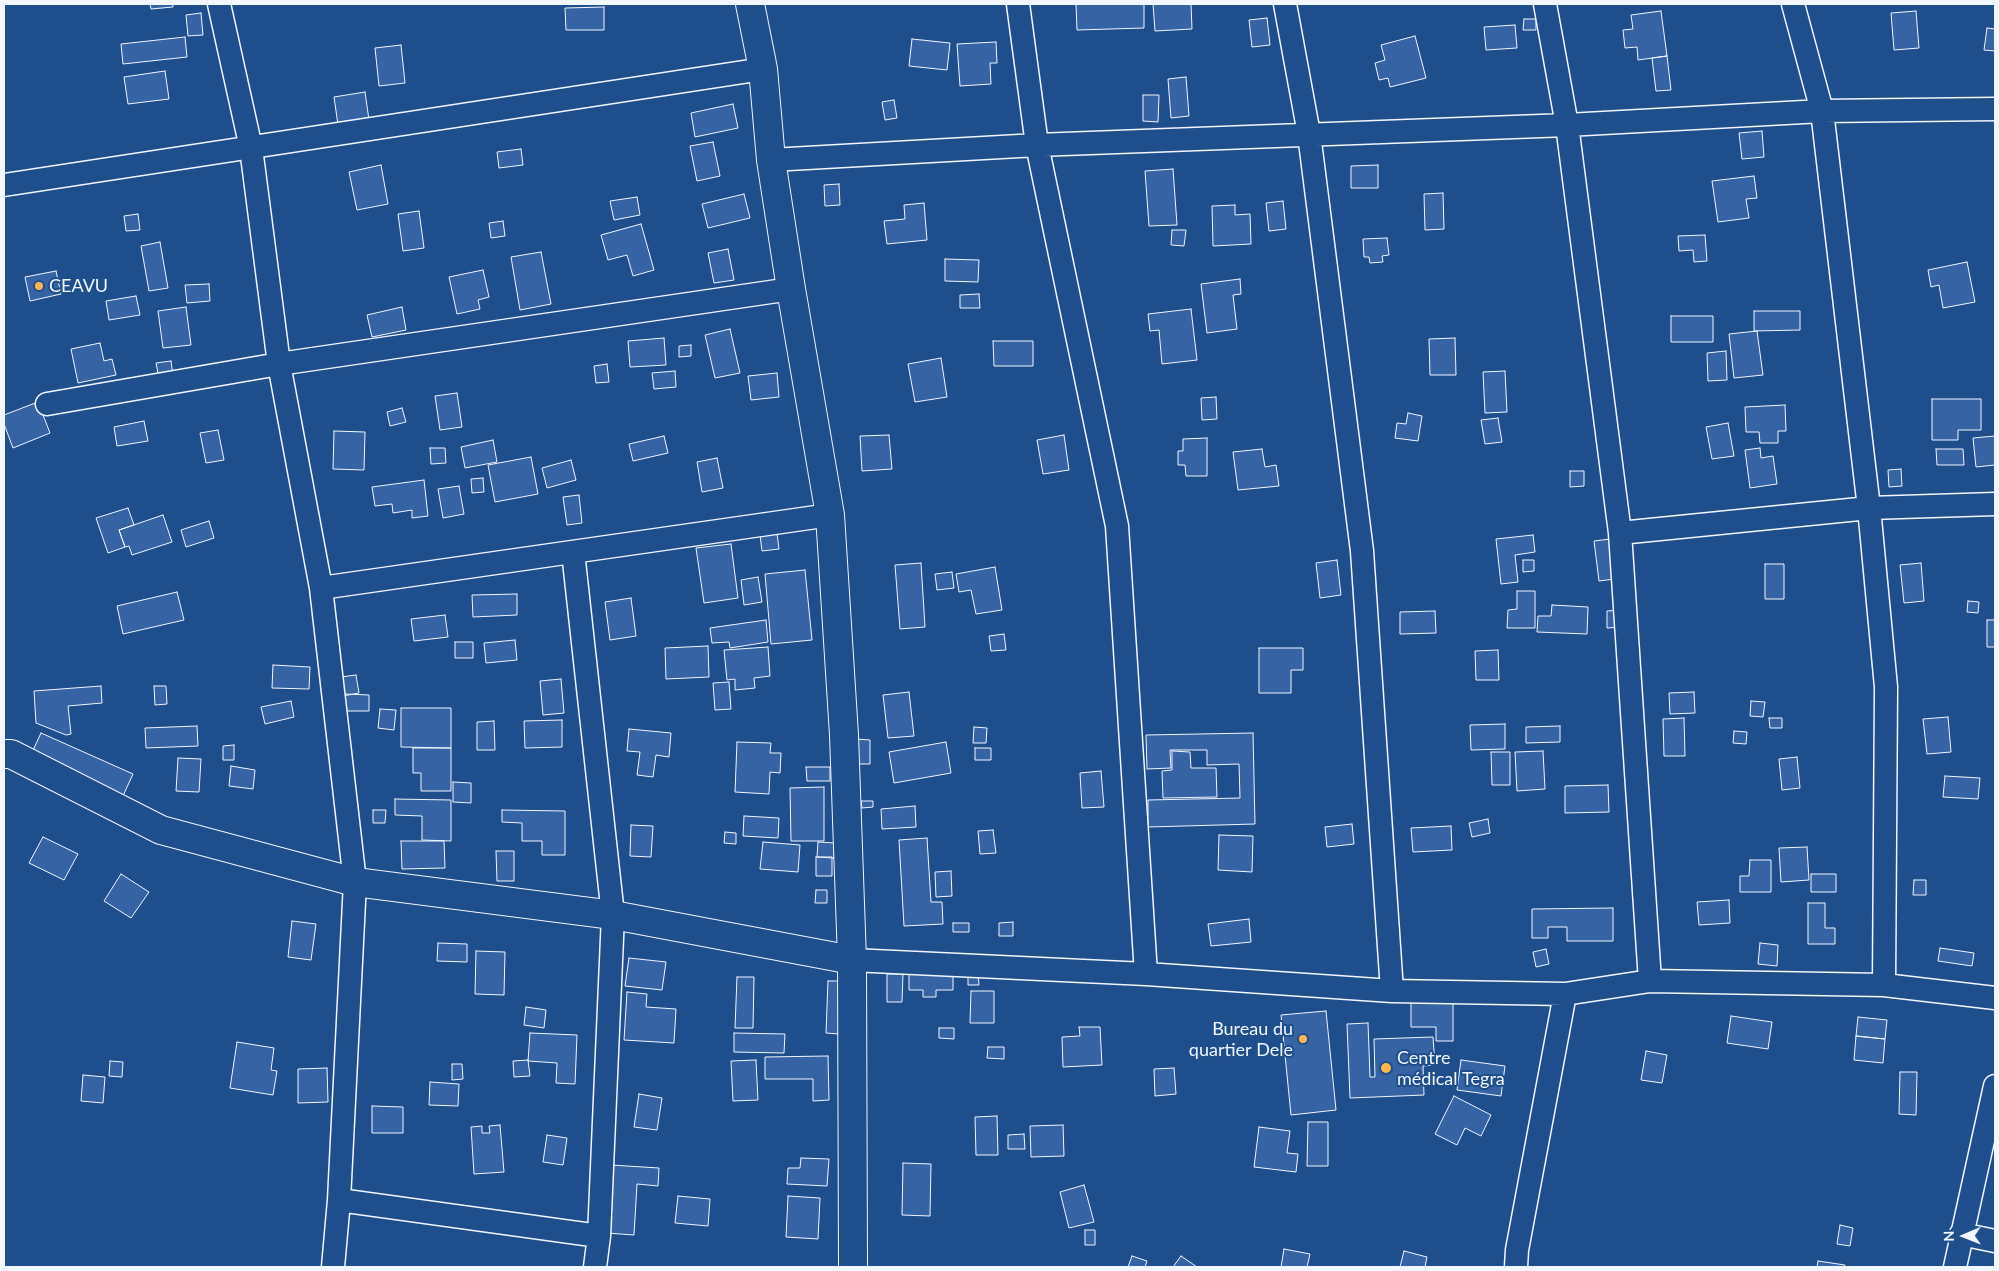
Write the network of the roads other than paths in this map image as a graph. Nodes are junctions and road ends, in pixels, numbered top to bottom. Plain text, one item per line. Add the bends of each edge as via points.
1 (219, 4) edge
2 (750, 4) edge
3 (1018, 4) edge
4 (1285, 4) edge
5 (1545, 4) edge
6 (1793, 4) edge
7 (763, 69) junction
8 (1995, 109) edge
9 (1822, 111) junction
10 (1567, 125) junction
11 (1309, 134) junction
12 (1037, 145) junction
13 (251, 148) junction
14 (771, 160) junction
15 (4, 186) edge
16 (791, 289) junction
17 (279, 364) junction
18 (47, 404) dead end
19 (1995, 504) edge
20 (1869, 508) junction
21 (830, 516) junction
22 (1620, 533) junction
23 (573, 552) junction
24 (321, 588) junction
25 (4, 754) edge
26 (355, 882) junction
27 (613, 914) junction
28 (852, 960) junction
29 (1146, 974) junction
30 (1650, 981) junction
31 (1884, 985) junction
32 (1392, 991) junction
33 (1565, 994) junction
34 (1995, 998) edge
35 (1995, 1086) edge
36 (339, 1200) junction
37 (1961, 1234) junction
38 (599, 1236) junction
39 (1995, 1241) edge
40 (333, 1267) edge
41 (595, 1267) edge
42 (853, 1267) edge
43 (1516, 1267) edge
44 (1955, 1267) edge

1 - 13 street
2 - 7 main road
3 - 12 street
4 - 11 street
5 - 10 street
6 - 9 street
7 - 13 street
7 - 14 main road
8 - 9 street
9 - 10 street
9 - 20 street
10 - 11 street
10 - 22 street
11 - 12 street
11 - 32 street via 1362,551
12 - 14 street
12 - 29 street via 1116,526
13 - 15 street
13 - 17 street
14 - 16 main road
16 - 17 street
16 - 21 main road
17 - 18 street
17 - 24 street
19 - 20 street
20 - 22 street
20 - 31 street via 1886,687
21 - 23 street
21 - 28 main road via 844,735
22 - 30 street
23 - 24 street
23 - 27 street
24 - 26 street
25 - 26 main road via 11,754 161,830
26 - 27 main road
26 - 36 street
27 - 28 main road
27 - 38 street
28 - 29 street
28 - 42 main road
29 - 32 street
30 - 31 street
30 - 33 street
31 - 34 street
32 - 33 street
33 - 43 street
35 - 37 street
36 - 38 street
36 - 40 street
37 - 39 street
37 - 44 street
38 - 41 street

